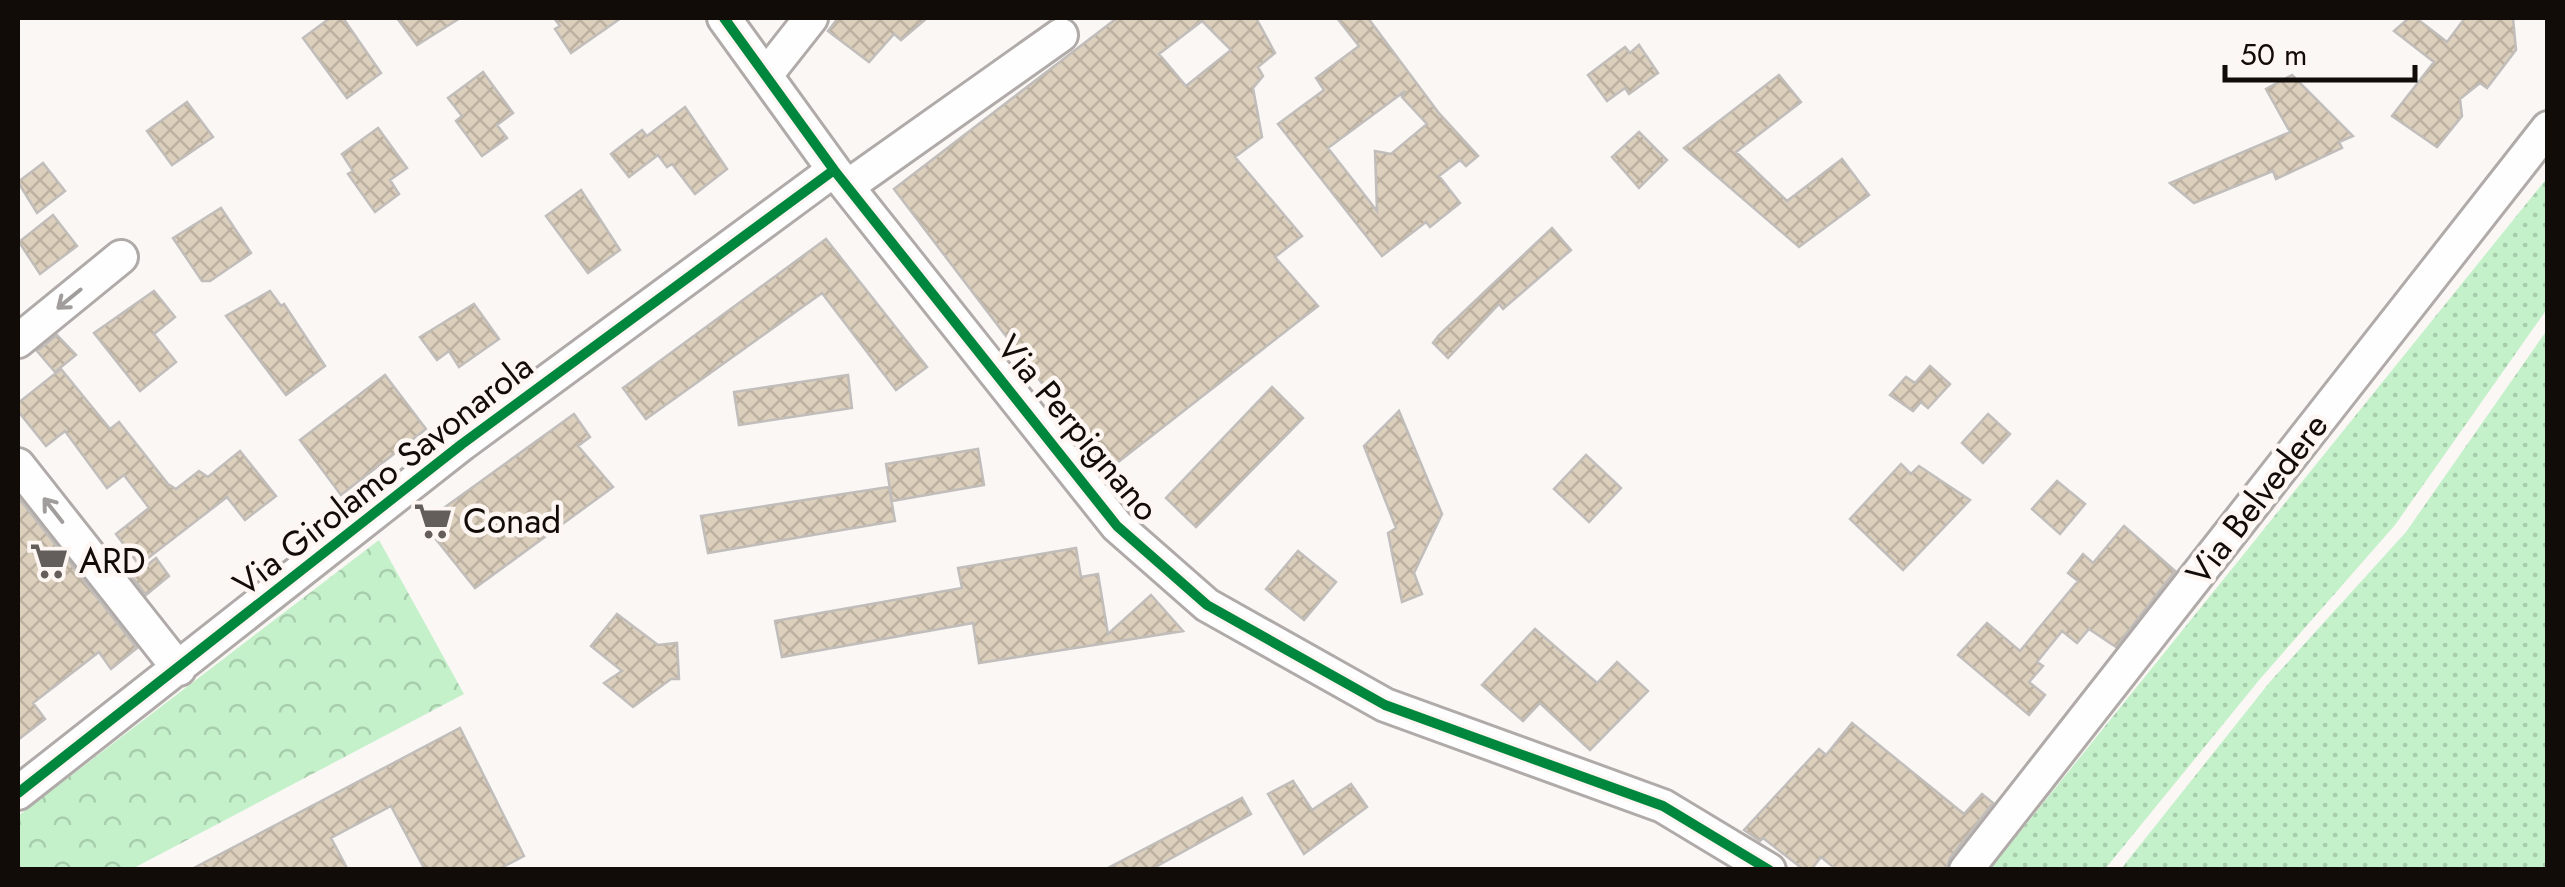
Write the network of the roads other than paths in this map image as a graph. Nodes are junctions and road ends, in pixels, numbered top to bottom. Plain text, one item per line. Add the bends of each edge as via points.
1 (724, 18) edge
2 (811, 18) edge
3 (1060, 35) dead end
4 (766, 76) junction
5 (2548, 128) edge
6 (841, 178) junction
7 (121, 257) dead end
8 (18, 341) edge
9 (18, 465) edge
10 (179, 669) junction
11 (18, 792) edge
12 (1769, 870) edge
13 (1966, 870) edge

1 - 4 street, Via Perpignano
2 - 4 street
3 - 6 street, Via Girolamo Savonarola
4 - 6 street, Via Perpignano
5 - 13 street, Via Belvedere
6 - 10 street, Via Girolamo Savonarola via 462,444
6 - 12 street, Via Perpignano via 1117,526 1207,606 1385,705 1663,806
7 -> 8 street
10 -> 9 street
10 - 11 street, Via Girolamo Savonarola

